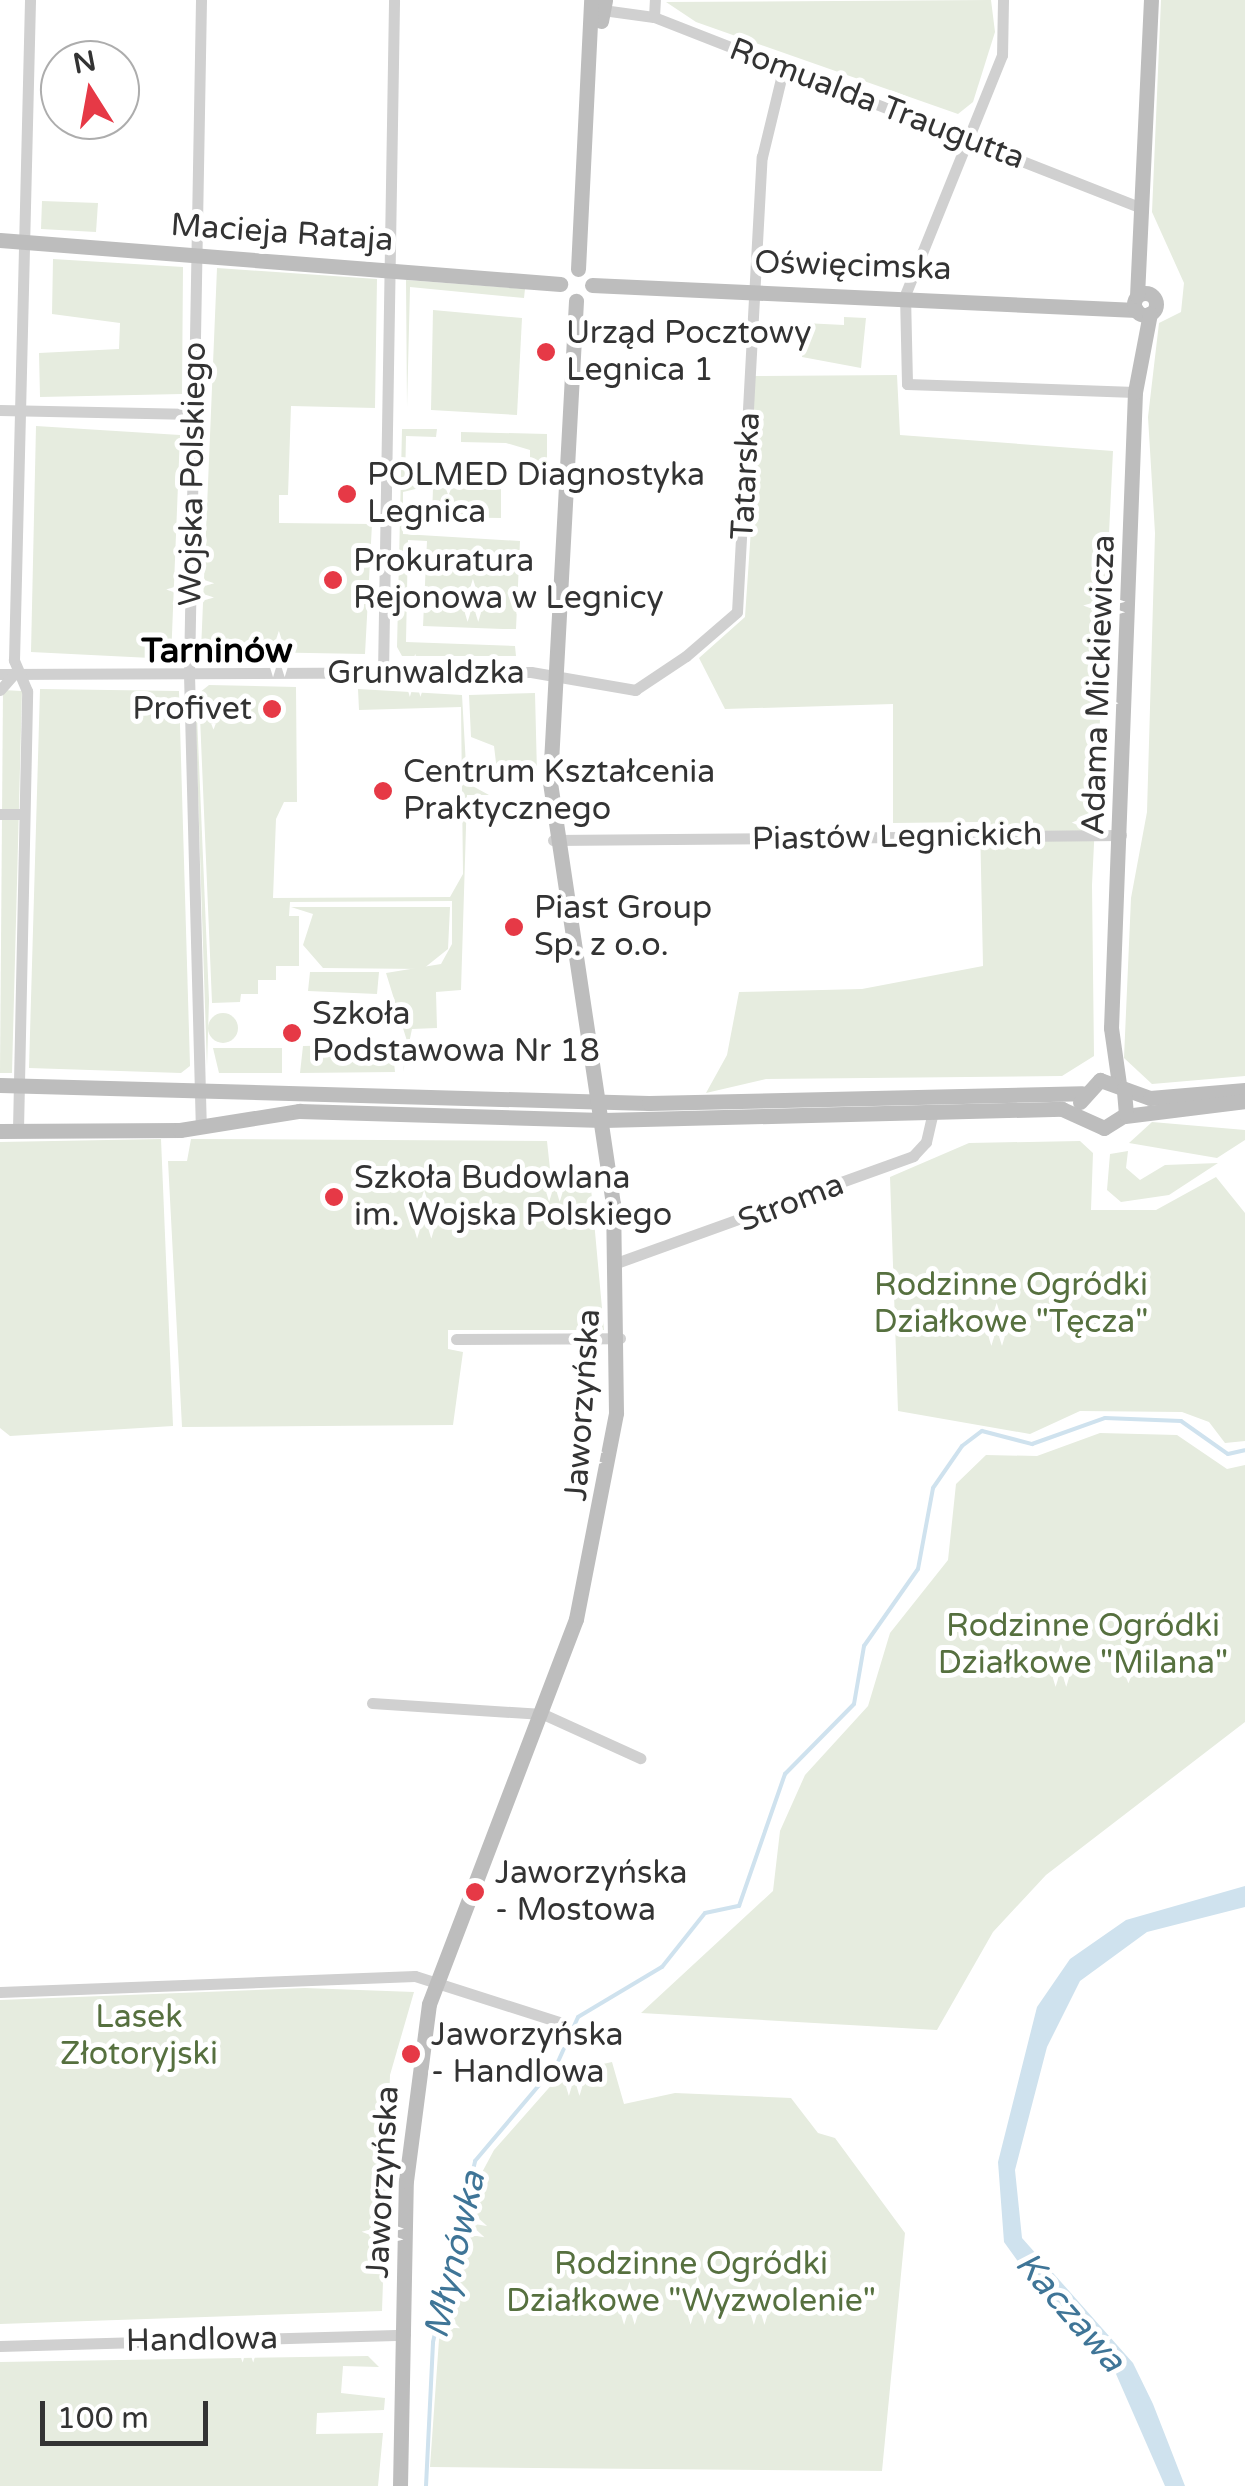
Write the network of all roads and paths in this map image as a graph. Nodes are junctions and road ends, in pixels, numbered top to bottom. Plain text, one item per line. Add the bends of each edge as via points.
1 (30, 0) edge
2 (201, 0) edge
3 (394, 0) edge
4 (655, 0) edge
5 (1003, 0) edge
6 (1150, 0) edge
7 (597, 5) edge
8 (654, 16) junction
9 (783, 70) junction
10 (970, 141) junction
11 (1142, 208) junction
12 (0, 240) edge
13 (24, 242) junction
14 (197, 254) junction
15 (391, 268) junction
16 (578, 269) junction
17 (560, 284) junction
18 (592, 285) junction
19 (754, 290) junction
20 (905, 295) junction
21 (576, 301) junction
22 (1141, 304) junction
23 (1134, 392) junction
24 (0, 410) edge
25 (19, 411) junction
26 (194, 414) junction
27 (383, 673) junction
28 (0, 674) edge
29 (14, 674) junction
30 (190, 674) junction
31 (552, 674) junction
32 (0, 690) edge
33 (0, 814) edge
34 (24, 814) junction
35 (1121, 836) junction
36 (553, 840) junction
37 (1111, 1028) junction
38 (0, 1085) edge
39 (19, 1085) junction
40 (1121, 1086) junction
41 (201, 1087) junction
42 (1089, 1087) junction
43 (1245, 1090) edge
44 (1245, 1101) edge
45 (601, 1102) junction
46 (286, 1105) junction
47 (934, 1111) junction
48 (1084, 1116) junction
49 (1125, 1116) junction
50 (603, 1120) junction
51 (201, 1128) junction
52 (0, 1130) edge
53 (18, 1130) junction
54 (619, 1262) junction
55 (620, 1338) junction
56 (456, 1339) dead end
57 (372, 1703) dead end
58 (543, 1714) junction
59 (640, 1758) dead end
60 (436, 1981) junction
61 (0, 1992) edge
62 (565, 2024) dead end
63 (405, 2335) junction
64 (0, 2346) edge
65 (400, 2486) edge

1 - 13 street
2 - 14 street, Wojska Polskiego
3 - 15 street
4 - 8 street
5 - 10 street via 1002,55
6 - 11 street
7 - 8 street, Romualda Traugutta
7 - 16 street
8 - 9 street, Romualda Traugutta
9 - 10 street, Romualda Traugutta
9 - 19 street, Tatarska via 762,157
10 - 11 street, Romualda Traugutta
10 - 20 street
11 - 22 street
12 - 13 street, Macieja Rataja
13 - 14 street, Macieja Rataja
13 - 25 street
14 - 15 street, Macieja Rataja
14 - 26 street, Wojska Polskiego
15 - 17 street, Macieja Rataja
15 - 27 street
16 - 17 street
16 - 18 street
17 - 21 street
18 - 19 street, Oświęcimska
18 - 21 street
19 - 20 street, Oświęcimska
19 - 31 street, Tatarska via 736,612 646,687
20 - 22 street, Oświęcimska
20 - 23 street via 907,384
21 - 31 street, Jaworzyńska
22 - 23 street, Adama Mickiewicza
23 - 35 street, Adama Mickiewicza
24 - 25 street
25 - 26 street
25 - 29 street
26 - 30 street, Wojska Polskiego
27 - 30 street, Grunwaldzka
27 - 31 street, Grunwaldzka
28 - 29 street, Grunwaldzka
29 - 30 street, Grunwaldzka
29 - 32 street
29 - 34 street via 27,692
30 - 41 street, Wojska Polskiego
31 - 36 street, Jaworzyńska
33 - 34 street
34 - 39 street
35 - 36 street, Piastów Legnickich
35 - 37 street, Adama Mickiewicza
36 - 45 street, Jaworzyńska
37 - 40 street, Adama Mickiewicza
37 - 42 street, Adama Mickiewicza
38 - 39 street
39 - 41 street
39 - 53 street
40 - 42 street
40 - 43 street via 1150,1098
40 - 49 street, Adama Mickiewicza
41 - 46 street
41 - 51 street, Wojska Polskiego
42 - 45 street
42 - 48 street
44 - 49 street
45 - 46 street
45 - 50 street, Jaworzyńska
46 - 50 street
46 - 51 street
47 - 48 street
47 - 50 street
47 - 54 street, Stroma via 926,1142 912,1156
48 - 49 street via 1104,1128
50 - 54 street, Jaworzyńska
51 - 53 street
52 - 53 street
54 - 55 street, Jaworzyńska
55 - 56 street
55 - 58 street, Jaworzyńska via 596,1545
57 - 58 street
58 - 59 street
58 - 60 street, Jaworzyńska
60 - 61 street
60 - 62 street
60 - 63 street, Jaworzyńska via 412,2114
63 - 64 street, Handlowa
63 - 65 street, Jaworzyńska

